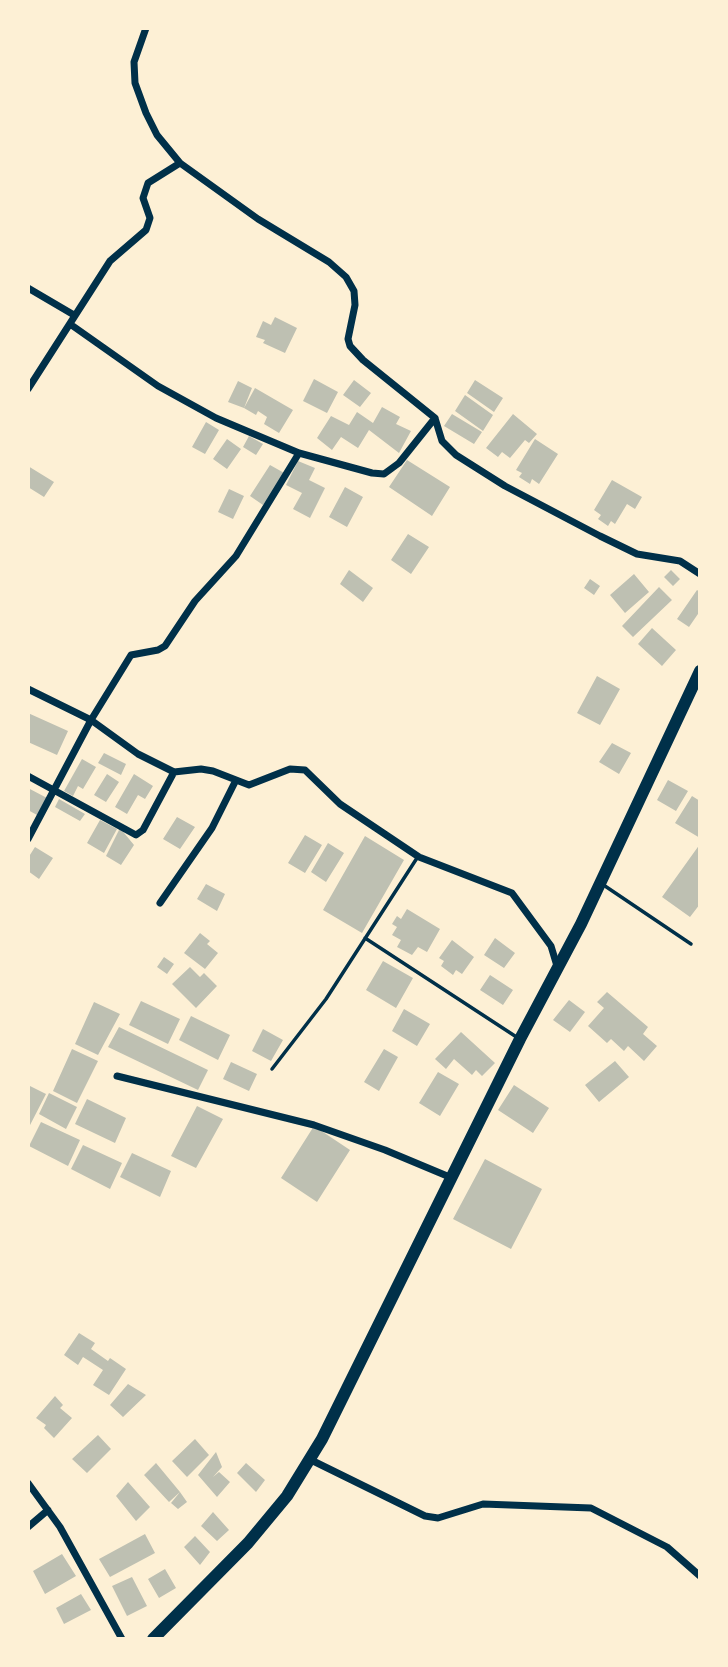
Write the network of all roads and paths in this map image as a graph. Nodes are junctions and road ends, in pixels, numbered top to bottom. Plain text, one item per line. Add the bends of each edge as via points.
1 (146, 28) edge
2 (180, 163) junction
3 (28, 288) edge
4 (74, 315) junction
5 (70, 324) junction
6 (28, 389) edge
7 (435, 418) junction
8 (299, 453) junction
9 (700, 575) edge
10 (700, 671) edge
11 (28, 689) edge
12 (90, 720) junction
13 (174, 772) junction
14 (28, 776) edge
15 (236, 780) junction
16 (55, 790) junction
17 (28, 839) edge
18 (419, 856) junction
19 (600, 882) junction
20 (160, 903) dead end
21 (365, 938) junction
22 (691, 944) dead end
23 (557, 966) junction
24 (520, 1039) junction
25 (272, 1069) dead end
26 (117, 1076) dead end
27 (453, 1178) junction
28 (309, 1459) junction
29 (28, 1483) edge
30 (48, 1510) junction
31 (28, 1527) edge
32 (700, 1576) edge
33 (122, 1639) edge
34 (153, 1639) edge

1 - 2 street via 134,62 135,83 157,135
2 - 4 street via 148,183 143,198 150,224 110,261
2 - 7 street via 346,277 355,305 349,346
3 - 4 street
4 - 5 street
5 - 6 street
5 - 8 street via 158,386 216,418
7 - 8 street via 399,463 384,474
7 - 9 street via 446,447 505,486 637,554 680,561
8 - 12 street via 236,556 195,601 165,646 131,655
10 - 19 main road
11 - 12 street
12 - 13 street via 138,754
12 - 16 street
13 - 15 street via 201,769
13 - 16 street via 136,835
14 - 16 street
15 - 18 street via 251,785 300,768 340,804
15 - 20 street via 212,828
16 - 17 street
18 - 21 lane
18 - 23 street via 512,893 551,946
19 - 22 lane
19 - 23 main road
21 - 24 lane
21 - 25 lane via 326,999
23 - 24 main road
24 - 27 main road
26 - 27 street via 314,1125
27 - 28 main road
28 - 32 street via 425,1516 438,1518 484,1504 591,1508 667,1548
28 - 34 main road via 287,1496 248,1543
29 - 30 street
30 - 31 street
30 - 33 street

